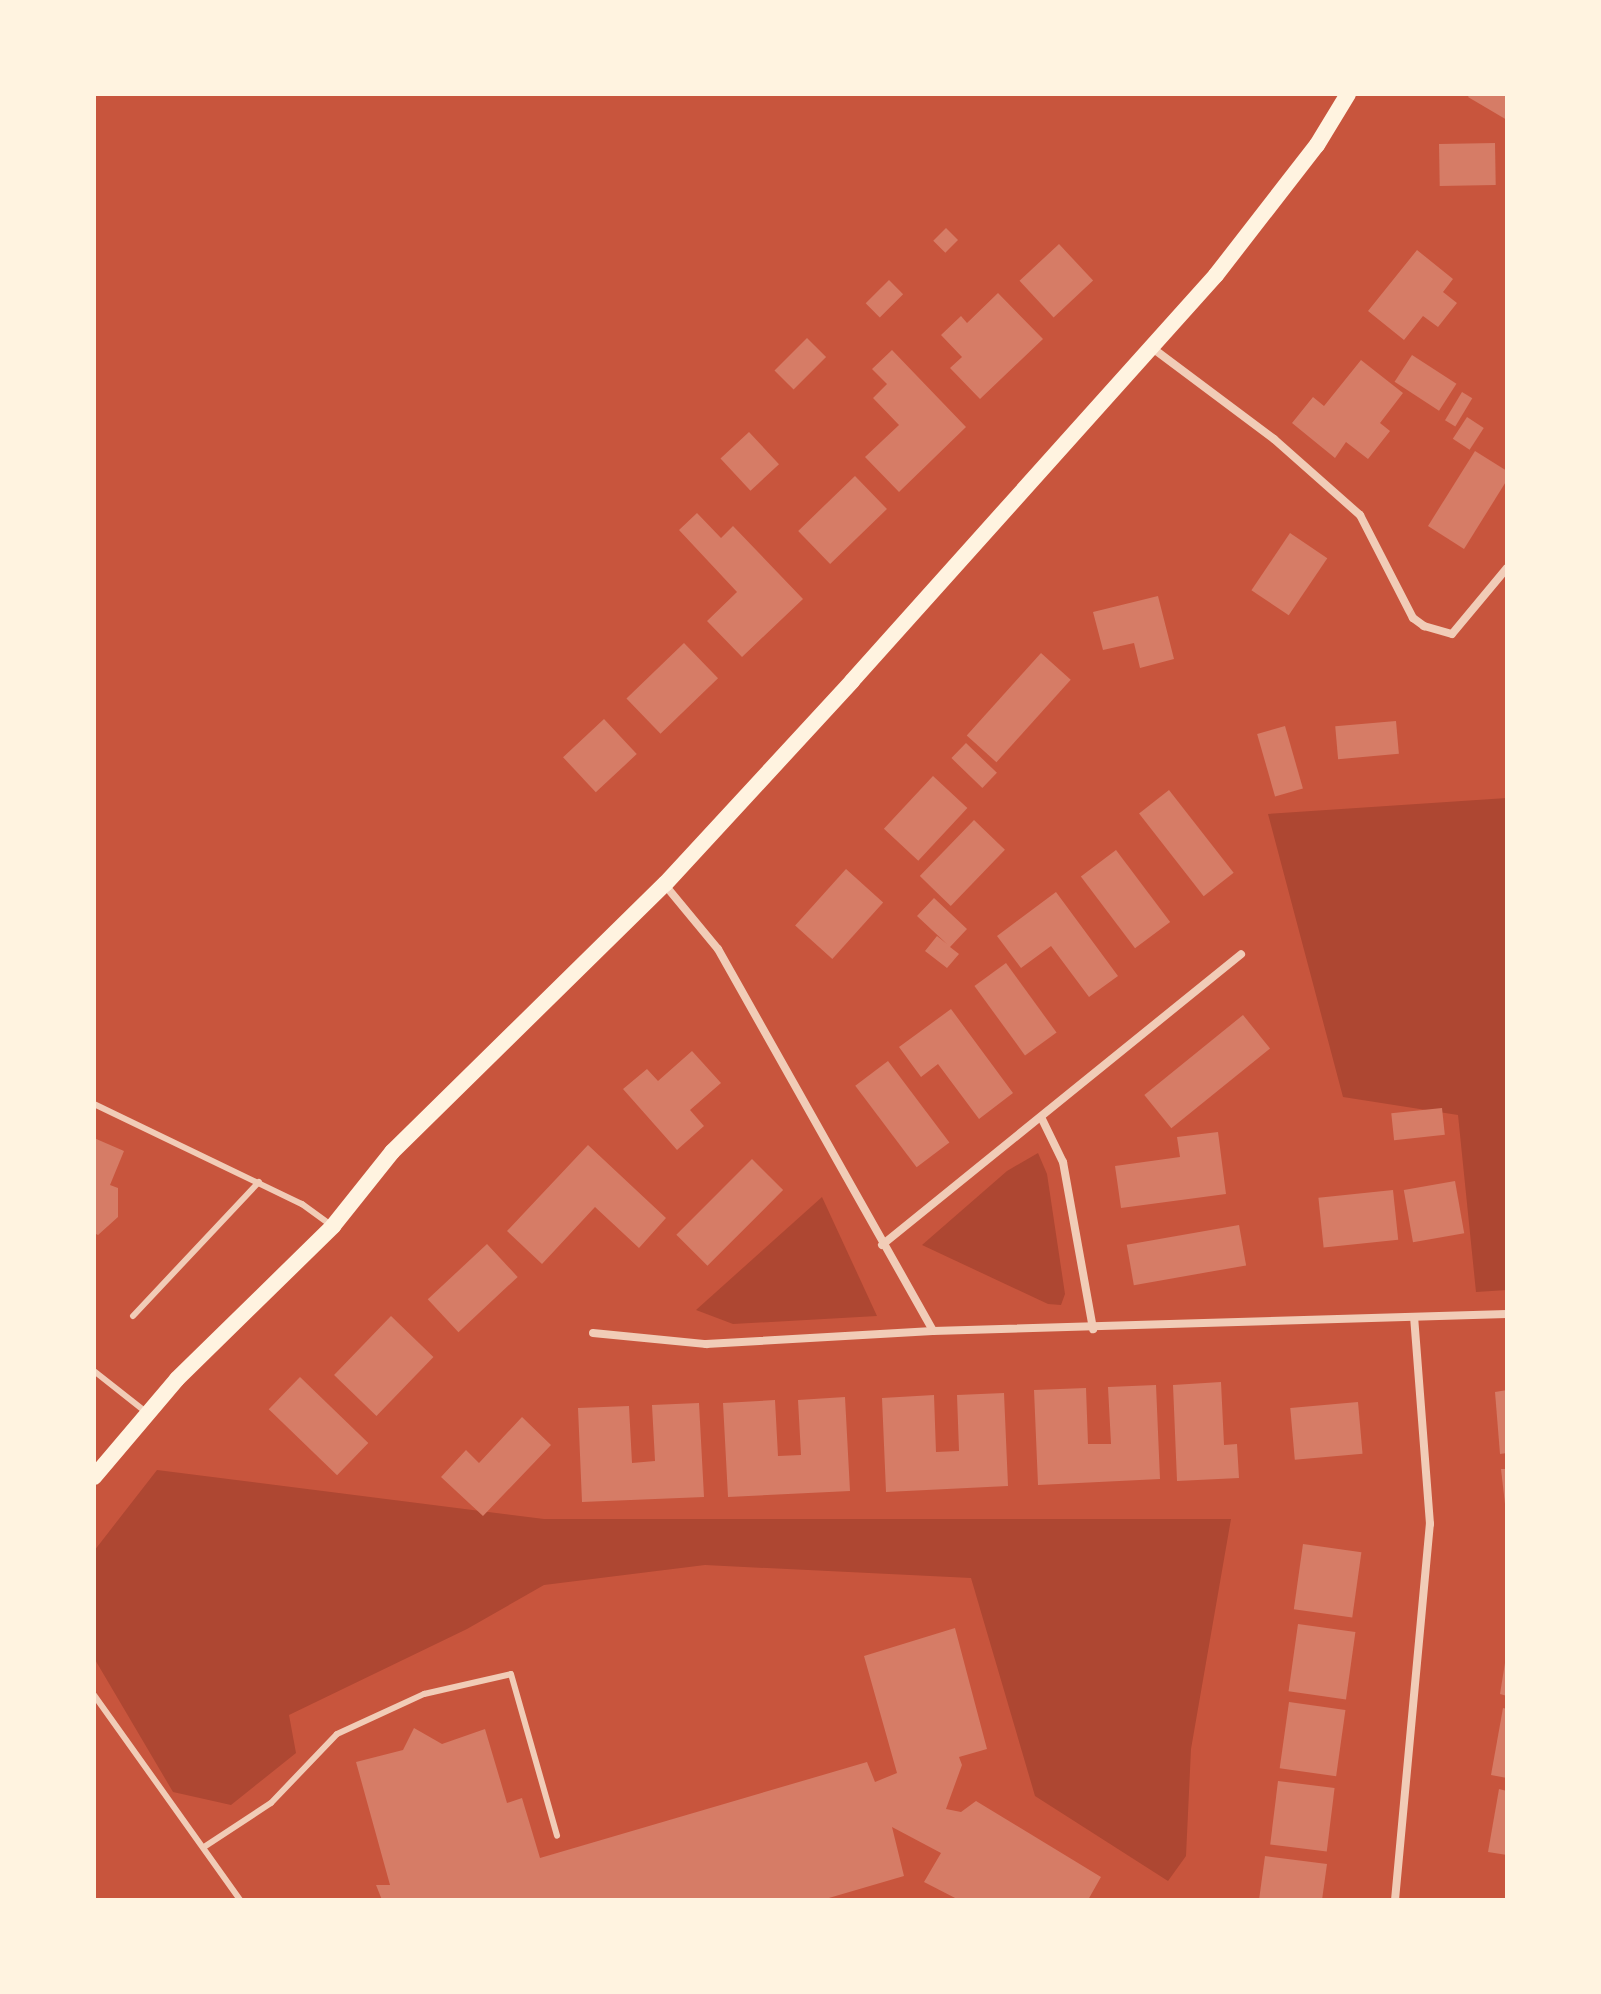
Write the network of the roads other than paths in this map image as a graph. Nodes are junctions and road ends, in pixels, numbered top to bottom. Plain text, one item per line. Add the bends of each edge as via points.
1 (1348, 94) edge
2 (1151, 347) junction
3 (1507, 568) edge
4 (665, 884) junction
5 (1241, 954) dead end
6 (94, 1104) edge
7 (1042, 1119) junction
8 (259, 1182) junction
9 (333, 1226) junction
10 (882, 1245) junction
11 (1507, 1314) edge
12 (133, 1316) dead end
13 (1414, 1318) junction
14 (1093, 1329) junction
15 (933, 1331) junction
16 (593, 1333) dead end
17 (94, 1371) edge
18 (146, 1412) junction
19 (94, 1477) edge
20 (94, 1695) edge
21 (557, 1836) dead end
22 (204, 1847) junction
23 (240, 1900) edge
24 (1395, 1900) edge

1 - 2 main road via 1262,217
2 - 3 street via 1274,439 1360,515 1413,618 1424,626 1452,634
2 - 4 main road
4 - 9 main road via 392,1152
4 - 10 street via 718,949
5 - 7 street
6 - 8 lane
7 - 10 street
7 - 14 street via 1063,1162
8 - 9 lane
8 - 12 lane
9 - 18 main road
10 - 15 street
11 - 13 street
13 - 14 street
13 - 24 street via 1430,1524
14 - 15 street
15 - 16 street via 706,1344
17 - 18 lane
18 - 19 main road
20 - 22 lane
21 - 22 lane via 511,1674 424,1694 337,1734 271,1803
22 - 23 lane

